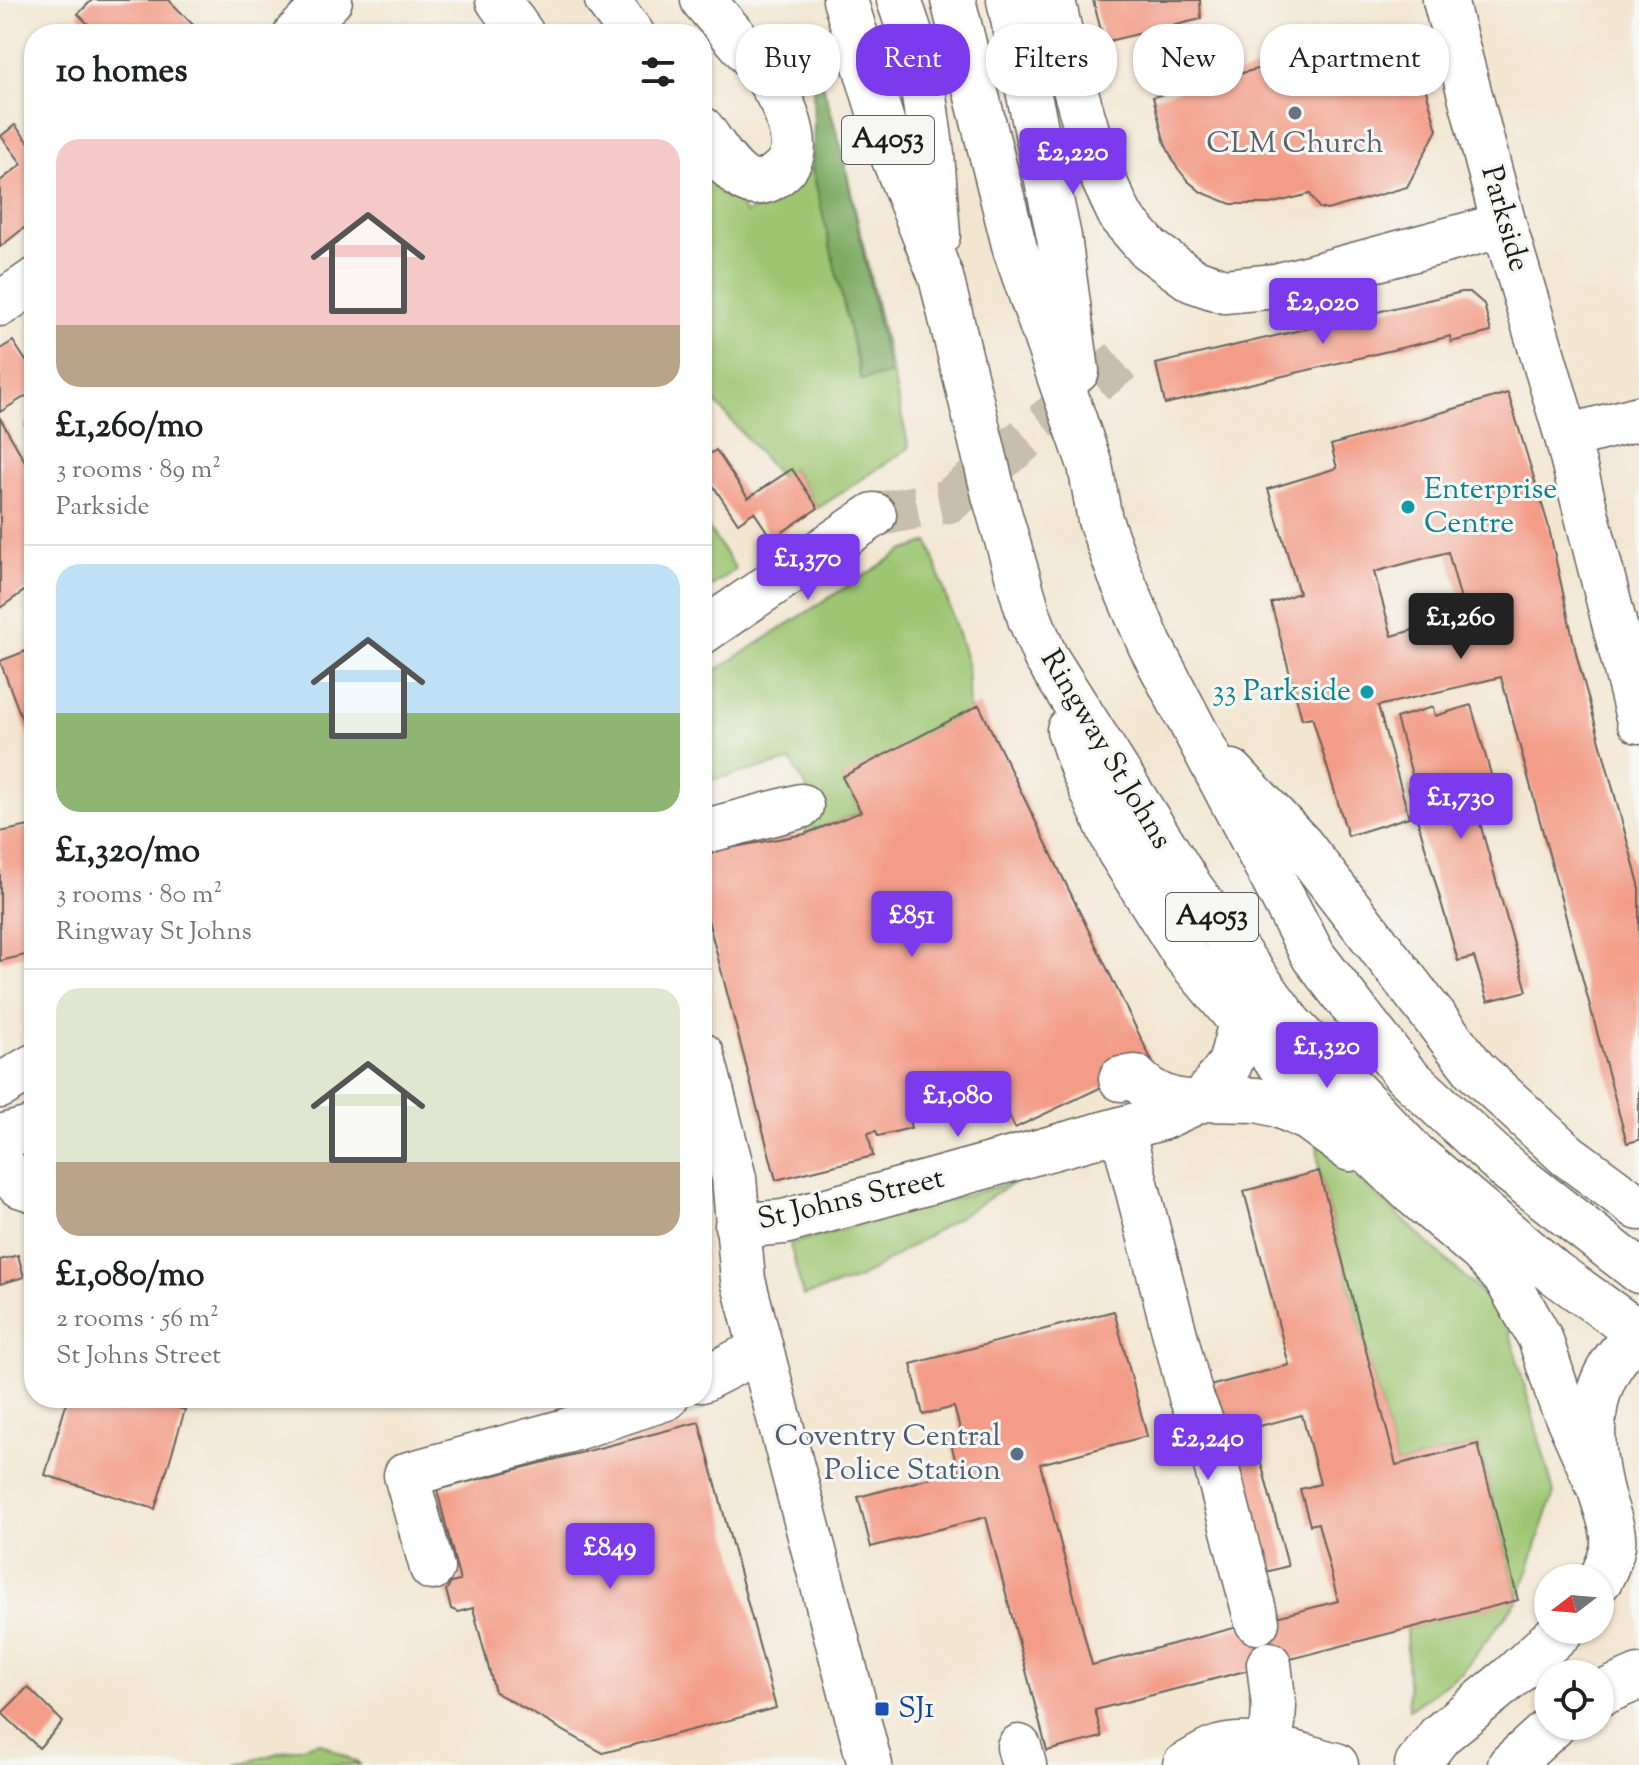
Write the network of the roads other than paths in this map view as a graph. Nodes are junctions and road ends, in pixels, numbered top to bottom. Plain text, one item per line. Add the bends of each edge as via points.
1 (330, 0) edge
2 (498, 0) edge
3 (607, 0) edge
4 (703, 0) edge
5 (845, 0) edge
6 (899, 0) edge
7 (953, 0) edge
8 (1009, 0) edge
9 (1053, 0) edge
10 (1445, 0) edge
11 (306, 24) edge
12 (515, 24) edge
13 (625, 24) edge
14 (712, 142) edge
15 (1504, 225) junction
16 (941, 277) junction
17 (24, 288) edge
18 (0, 304) edge
19 (1639, 418) edge
20 (1567, 437) junction
21 (1090, 465) junction
22 (874, 515) tunnel mouth
23 (712, 625) edge
24 (1045, 656) junction
25 (1639, 721) edge
26 (1200, 739) junction
27 (801, 806) dead end
28 (712, 829) edge
29 (1241, 1022) junction
30 (24, 1072) edge
31 (1121, 1079) dead end
32 (0, 1086) edge
33 (712, 1093) edge
34 (1198, 1100) junction
35 (1122, 1129) junction
36 (24, 1131) edge
37 (0, 1137) edge
38 (0, 1163) edge
39 (24, 1187) edge
40 (1414, 1194) junction
41 (1639, 1208) edge
42 (737, 1226) junction
43 (1639, 1271) edge
44 (1630, 1344) edge
45 (760, 1350) junction
46 (712, 1375) edge
47 (636, 1408) edge
48 (1601, 1492) junction
49 (1607, 1560) edge
50 (432, 1568) dead end
51 (1639, 1582) edge
52 (1257, 1622) dead end
53 (1547, 1644) edge
54 (1269, 1664) dead end
55 (1639, 1677) edge
56 (1614, 1688) edge
57 (1538, 1740) edge
58 (1263, 1756) edge
59 (870, 1765) edge
60 (1187, 1765) edge
61 (1336, 1765) edge
62 (1417, 1765) edge
63 (1510, 1765) edge

1 - 11 main road
2 - 12 main road
3 - 13 main road
4 - 14 main road via 777,92 793,140 792,157 785,170 762,183 748,183
5 - 16 main road, Ringway St Johns / A4053 via 892,154
6 - 16 main road via 919,59
7 - 21 main road, A4053 via 1015,249
8 - 21 main road via 1059,237
9 - 15 main road via 1098,168 1121,217 1149,249 1192,280 1224,291 1276,286
10 - 15 main road, Parkside
15 - 20 main road, Parkside
16 - 24 main road, Ringway St Johns / A4053 via 994,495
17 - 18 main road
19 - 20 main road
20 - 25 main road, Parkside
21 - 26 main road, A4053 via 1100,520 1120,575
22 - 23 main road
24 - 29 main road via 1082,768 1119,851 1184,954
24 - 44 main road, Ringway St Johns / A4053 via 1191,888 1290,1024 1413,1153
26 - 41 main road via 1301,845 1475,1070 1567,1155
26 - 43 main road, A4053 via 1314,957 1405,1074 1509,1170
27 - 28 main road
29 - 34 main road, St Johns Street via 1230,1064
29 - 40 main road
30 - 32 main road
31 - 34 main road via 1135,1077 1154,1093 1178,1102
33 - 42 main road, St Johns Street via 734,1178
34 - 35 main road, St Johns Street
34 - 40 main road, St Johns Street via 1234,1098 1278,1105 1309,1119
35 - 42 main road, St Johns Street via 784,1222
35 - 52 main road via 1191,1397 1210,1442
36 - 37 main road
38 - 39 main road
40 - 48 main road via 1506,1278 1540,1338 1560,1400
42 - 45 main road, St Johns Street
44 - 48 main road via 1599,1391 1592,1417 1591,1446
45 - 46 main road
45 - 59 main road, St Johns Street
47 - 50 main road via 406,1475
48 - 49 main road
49 - 51 main road
53 - 62 main road via 1440,1735
54 - 58 main road via 1273,1723
55 - 56 main road
57 - 63 main road
58 - 60 main road via 1243,1745 1214,1749
58 - 61 main road

